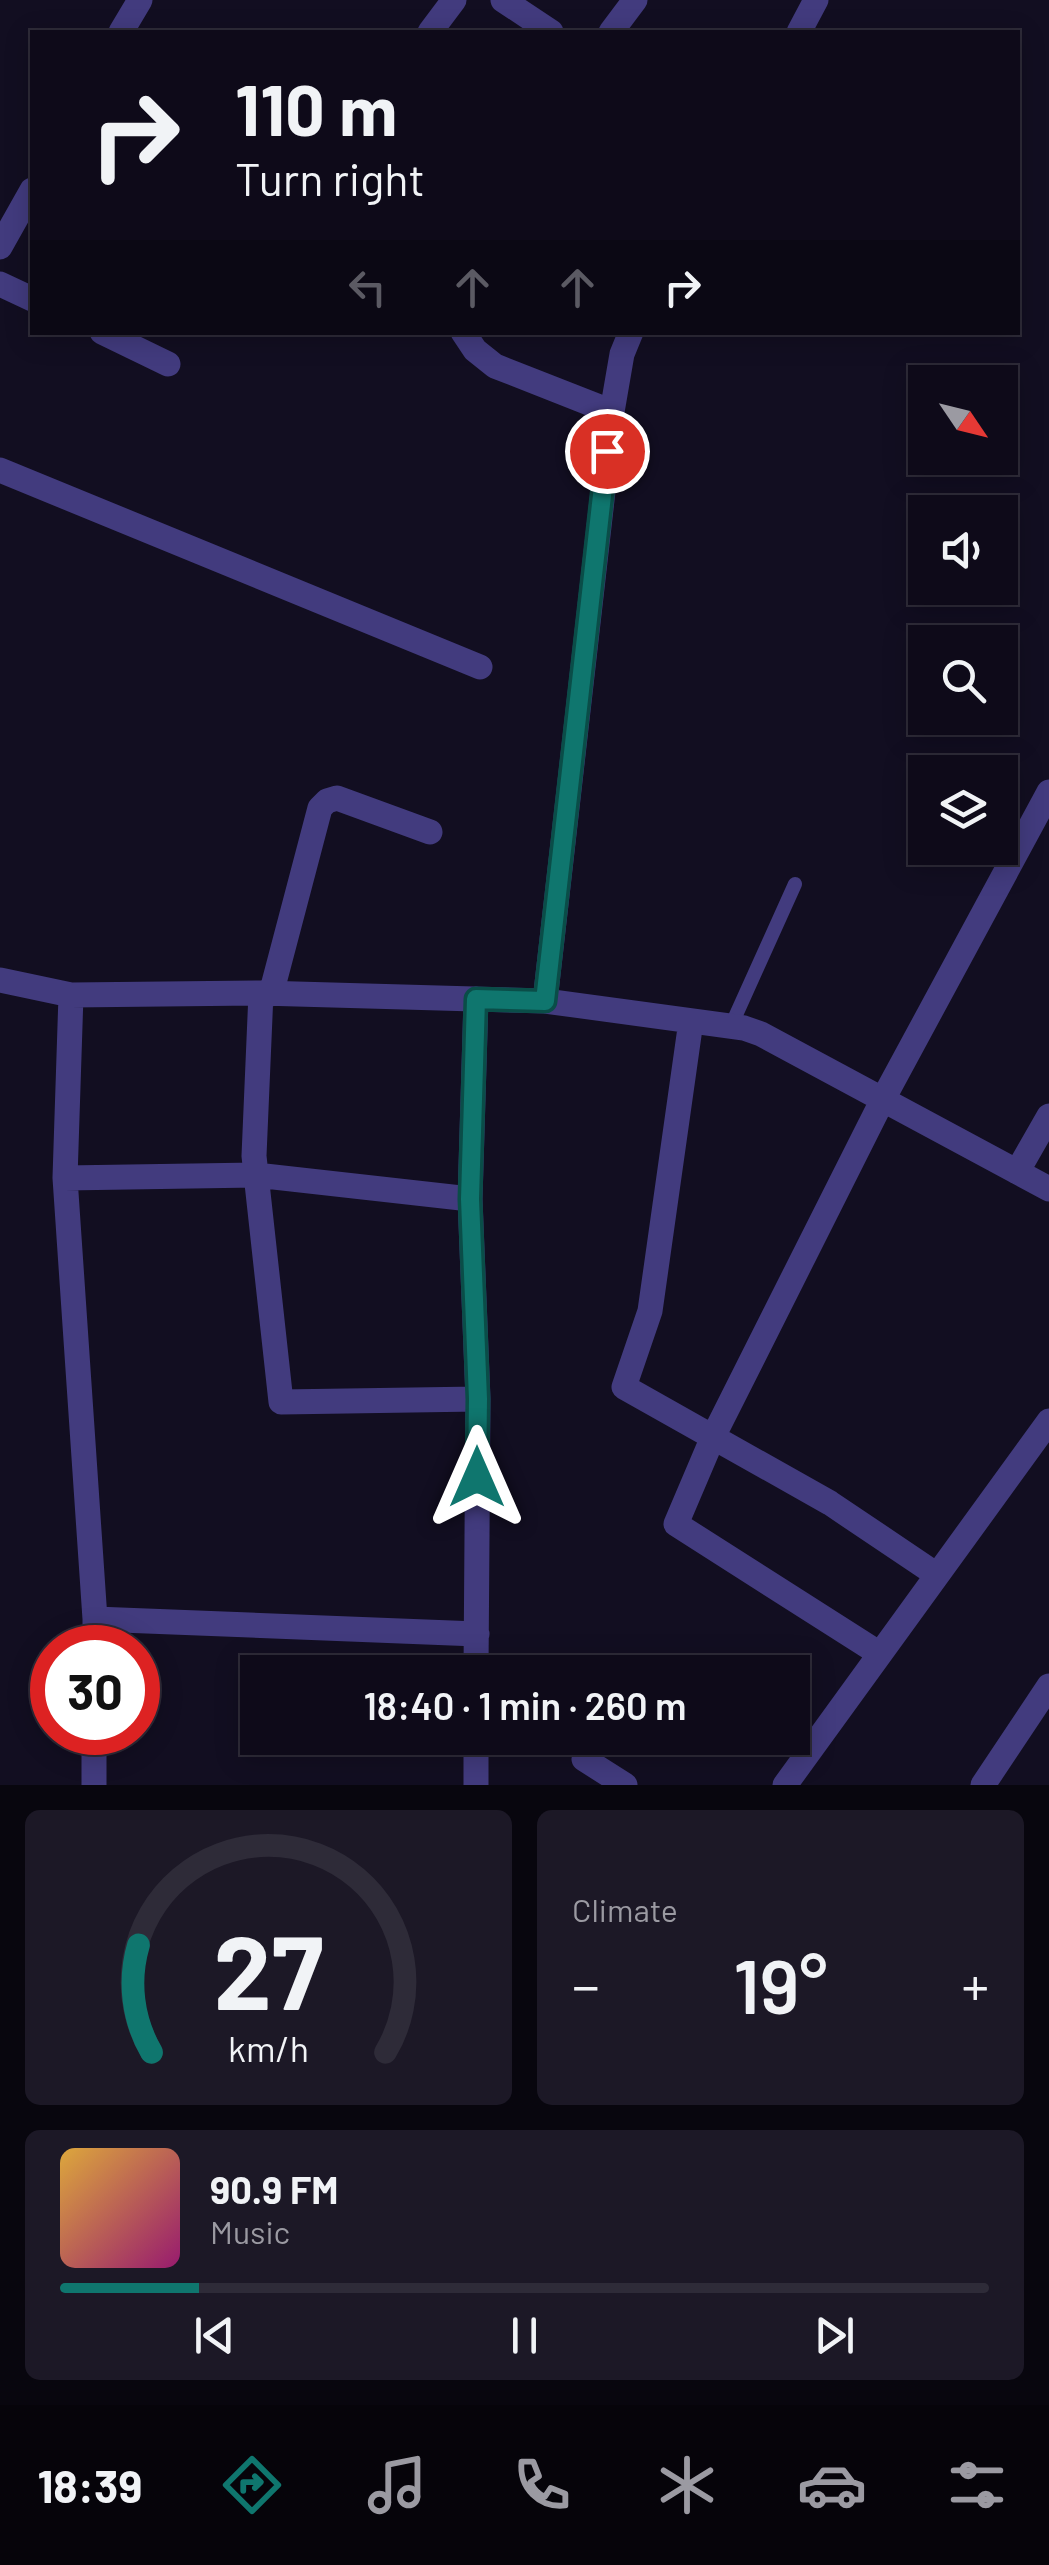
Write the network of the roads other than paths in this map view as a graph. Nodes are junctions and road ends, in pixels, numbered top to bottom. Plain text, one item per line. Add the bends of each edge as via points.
1 (140, 0) edge
2 (454, 0) edge
3 (503, 0) edge
4 (636, 0) edge
5 (816, 0) edge
6 (123, 30) edge
7 (432, 30) edge
8 (548, 30) edge
9 (613, 30) edge
10 (800, 30) edge
11 (30, 194) edge
12 (0, 248) edge
13 (0, 284) edge
14 (30, 299) edge
15 (108, 335) edge
16 (465, 335) edge
17 (630, 335) edge
18 (168, 364) dead end
19 (612, 412) junction
20 (0, 470) edge
21 (480, 667) dead end
22 (1049, 792) edge
23 (430, 832) dead end
24 (794, 884) dead end
25 (0, 980) edge
26 (266, 993) junction
27 (71, 995) junction
28 (476, 999) junction
29 (545, 1001) junction
30 (691, 1021) junction
31 (731, 1026) junction
32 (882, 1101) junction
33 (1049, 1116) edge
34 (1017, 1172) junction
35 (256, 1175) junction
36 (65, 1178) junction
37 (1049, 1189) edge
38 (470, 1199) junction
39 (478, 1399) junction
40 (1049, 1421) edge
41 (713, 1437) junction
42 (937, 1576) junction
43 (96, 1618) junction
44 (96, 1625) edge
45 (476, 1634) junction
46 (880, 1654) junction
47 (476, 1655) edge
48 (1049, 1686) edge
49 (94, 1755) edge
50 (476, 1755) edge
51 (584, 1759) dead end
52 (94, 1785) edge
53 (476, 1785) edge
54 (625, 1785) edge
55 (785, 1785) edge
56 (983, 1785) edge

1 - 6 street
2 - 7 street
3 - 8 street
4 - 9 street
5 - 10 street
11 - 12 street
13 - 14 street
15 - 18 street
16 - 19 street via 495,366
17 - 19 street
19 - 29 street
20 - 21 street
22 - 32 street
23 - 26 street via 337,798 320,808
24 - 31 lane
25 - 27 street
26 - 27 street
26 - 28 street
26 - 35 street
27 - 36 street
28 - 29 street
28 - 38 street
29 - 30 street
30 - 31 street
30 - 41 street via 650,1311 624,1387
31 - 32 street via 761,1034
32 - 34 street
32 - 41 street
33 - 34 street
34 - 37 street
35 - 36 street
35 - 38 street
35 - 39 street via 280,1402
36 - 43 street
38 - 39 street
39 - 45 street
40 - 42 street
41 - 42 street via 830,1503
41 - 46 street via 676,1524
42 - 46 street
43 - 44 street
43 - 45 street
45 - 47 street
46 - 55 street
48 - 56 street
49 - 52 street
50 - 53 street
51 - 54 street

